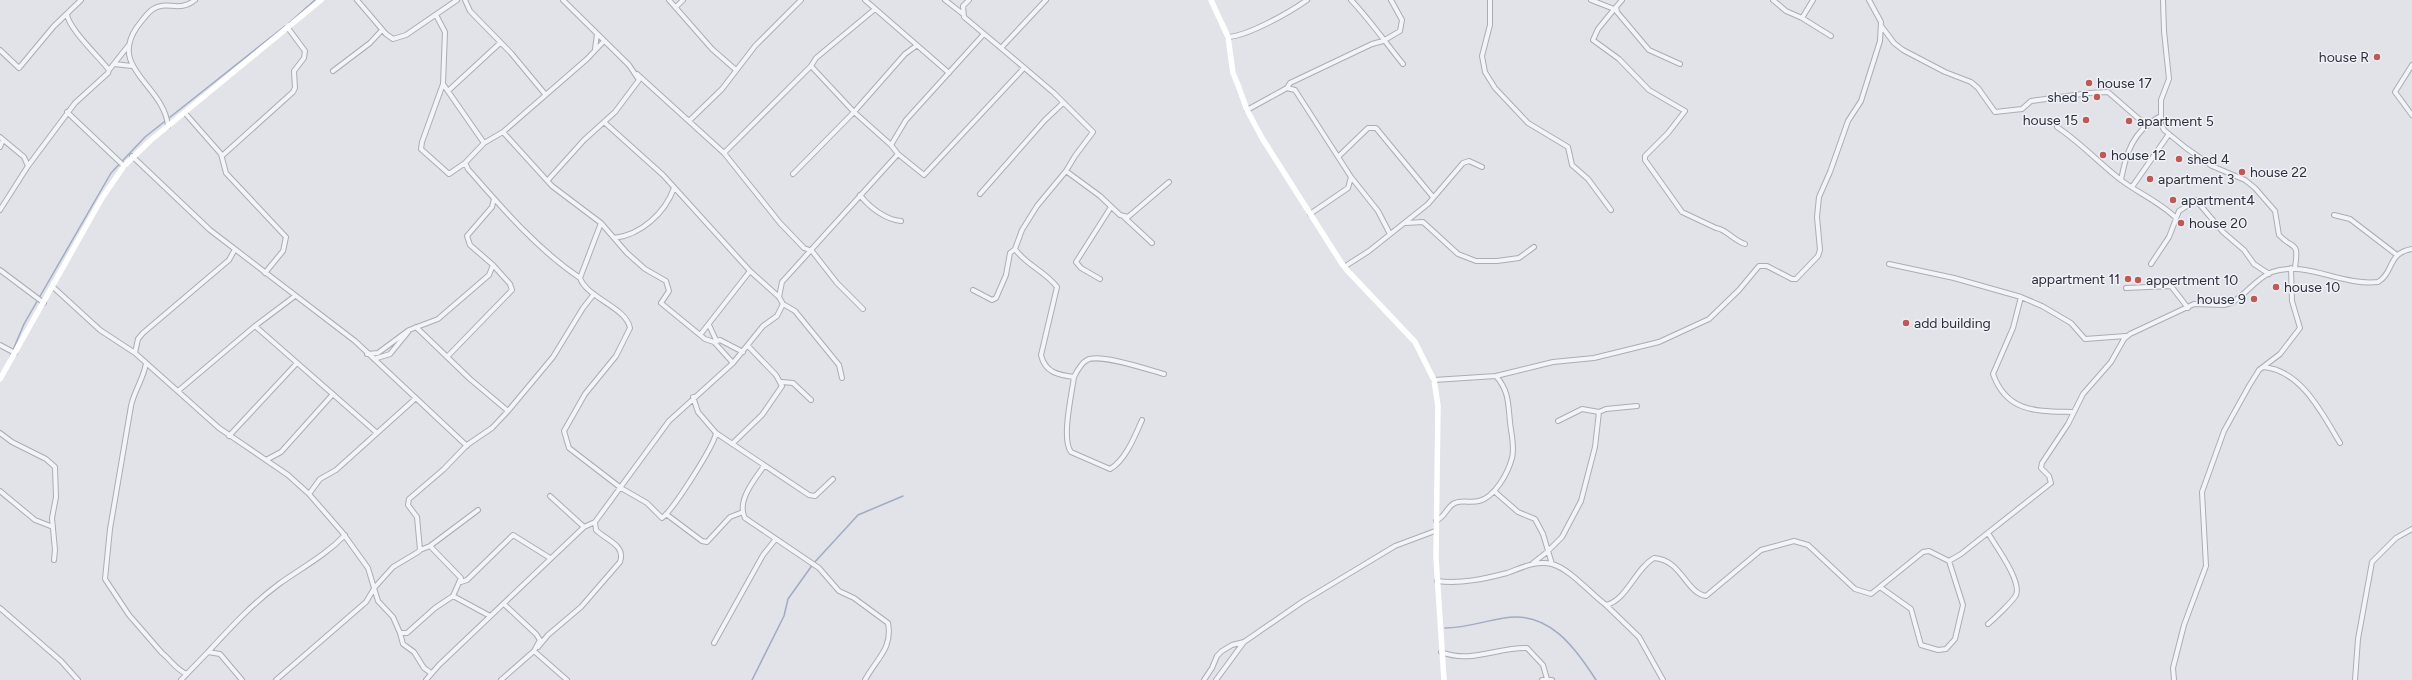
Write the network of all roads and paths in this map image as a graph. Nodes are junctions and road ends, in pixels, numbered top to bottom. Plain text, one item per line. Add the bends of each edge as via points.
1 (81, 0) edge
2 (195, 0) edge
3 (321, 0) edge
4 (357, 0) edge
5 (457, 0) edge
6 (465, 0) edge
7 (563, 0) edge
8 (669, 0) edge
9 (683, 0) edge
10 (801, 0) edge
11 (865, 0) edge
12 (945, 0) edge
13 (969, 0) edge
14 (1046, 0) edge
15 (1211, 0) edge
16 (1307, 0) edge
17 (1351, 0) edge
18 (1391, 0) edge
19 (1490, 0) edge
20 (1591, 0) edge
21 (1622, 0) edge
22 (1773, 0) edge
23 (1813, 0) edge
24 (1869, 0) edge
25 (2163, 0) edge
26 (676, 7) junction
27 (1615, 8) junction
28 (875, 9) junction
29 (67, 14) junction
30 (963, 14) junction
31 (436, 15) junction
32 (1802, 18) junction
33 (1882, 27) junction
34 (288, 28) junction
35 (382, 30) junction
36 (597, 34) junction
37 (983, 35) junction
38 (1831, 36) dead end
39 (1228, 37) junction
40 (604, 41) junction
41 (1383, 41) junction
42 (500, 43) junction
43 (128, 46) junction
44 (916, 46) junction
45 (1001, 48) junction
46 (0, 50) edge
47 (594, 50) junction
48 (114, 64) junction
49 (1403, 64) dead end
50 (1680, 64) dead end
51 (2412, 65) edge
52 (132, 66) junction
53 (811, 66) junction
54 (1023, 69) junction
55 (109, 70) junction
56 (736, 70) junction
57 (333, 71) dead end
58 (949, 73) junction
59 (637, 74) junction
60 (443, 84) junction
61 (1287, 88) junction
62 (448, 90) junction
63 (545, 94) junction
64 (1063, 103) junction
65 (1247, 110) junction
66 (67, 112) junction
67 (854, 112) junction
68 (186, 113) junction
69 (2412, 115) edge
70 (2159, 117) junction
71 (689, 121) junction
72 (604, 122) junction
73 (168, 126) junction
74 (2147, 126) junction
75 (2057, 128) dead end
76 (503, 132) junction
77 (2169, 134) junction
78 (2, 139) edge
79 (484, 143) junction
80 (891, 145) junction
81 (0, 147) edge
82 (724, 153) junction
83 (898, 154) junction
84 (223, 155) dead end
85 (132, 156) junction
86 (1339, 156) junction
87 (465, 163) junction
88 (28, 166) junction
89 (124, 166) junction
90 (1482, 167) dead end
91 (1066, 171) junction
92 (793, 174) dead end
93 (1351, 177) junction
94 (548, 180) junction
95 (2121, 180) junction
96 (1169, 182) dead end
97 (2132, 187) junction
98 (674, 188) junction
99 (980, 194) dead end
100 (860, 195) junction
101 (1433, 197) junction
102 (0, 198) edge
103 (494, 199) junction
104 (6, 200) junction
105 (1111, 207) junction
106 (0, 210) edge
107 (1611, 210) dead end
108 (1310, 214) junction
109 (2334, 215) dead end
110 (1123, 217) junction
111 (2176, 218) junction
112 (901, 221) dead end
113 (601, 223) junction
114 (1405, 223) junction
115 (1390, 234) junction
116 (614, 238) junction
117 (1152, 243) dead end
118 (1745, 244) dead end
119 (1534, 247) dead end
120 (1015, 249) junction
121 (2412, 249) edge
122 (234, 250) junction
123 (812, 251) junction
124 (2397, 255) junction
125 (1888, 264) dead end
126 (2151, 264) dead end
127 (492, 266) junction
128 (1344, 267) junction
129 (2293, 268) junction
130 (0, 270) edge
131 (750, 271) junction
132 (265, 273) junction
133 (2269, 274) junction
134 (580, 278) junction
135 (1100, 278) dead end
136 (53, 287) junction
137 (2126, 288) dead end
138 (974, 290) dead end
139 (594, 294) junction
140 (295, 296) junction
141 (779, 297) junction
142 (2021, 297) junction
143 (44, 303) junction
144 (783, 304) junction
145 (2188, 308) junction
146 (863, 309) dead end
147 (709, 325) junction
148 (255, 326) junction
149 (416, 327) junction
150 (409, 330) junction
151 (700, 335) junction
152 (2126, 336) junction
153 (715, 341) junction
154 (0, 344) edge
155 (748, 346) junction
156 (743, 352) junction
157 (16, 353) junction
158 (135, 353) junction
159 (367, 354) junction
160 (447, 357) junction
161 (374, 359) junction
162 (146, 363) junction
163 (297, 363) junction
164 (733, 363) junction
165 (2263, 367) junction
166 (1164, 374) dead end
167 (1496, 376) junction
168 (1074, 377) junction
169 (0, 378) edge
170 (842, 378) dead end
171 (1434, 380) junction
172 (782, 382) junction
173 (178, 391) junction
174 (333, 394) junction
175 (694, 397) junction
176 (416, 398) junction
177 (811, 400) dead end
178 (688, 403) junction
179 (1637, 406) dead end
180 (695, 407) junction
181 (508, 411) junction
182 (1599, 412) junction
183 (2072, 412) junction
184 (1142, 420) dead end
185 (1558, 420) dead end
186 (376, 432) junction
187 (0, 433) edge
188 (716, 433) junction
189 (229, 436) junction
190 (2340, 443) dead end
191 (732, 444) junction
192 (467, 446) junction
193 (266, 460) junction
194 (764, 466) junction
195 (833, 480) dead end
196 (621, 488) junction
197 (0, 491) edge
198 (1494, 491) junction
199 (309, 494) junction
200 (550, 496) dead end
201 (478, 510) dead end
202 (743, 512) junction
203 (666, 514) junction
204 (1435, 521) junction
205 (595, 522) junction
206 (53, 527) junction
207 (584, 527) junction
208 (2412, 529) edge
209 (1435, 531) junction
210 (1988, 533) junction
211 (345, 535) junction
212 (775, 540) junction
213 (430, 546) junction
214 (420, 550) junction
215 (1548, 552) junction
216 (550, 558) junction
217 (54, 560) dead end
218 (1948, 561) junction
219 (1532, 564) junction
220 (1552, 564) junction
221 (1437, 581) junction
222 (461, 582) junction
223 (375, 587) junction
224 (1880, 587) junction
225 (454, 596) junction
226 (378, 601) junction
227 (366, 602) junction
228 (504, 604) junction
229 (1606, 604) junction
230 (0, 608) edge
231 (490, 616) junction
232 (1988, 624) dead end
233 (400, 633) junction
234 (548, 635) junction
235 (538, 636) junction
236 (1244, 642) junction
237 (714, 644) dead end
238 (538, 647) junction
239 (534, 651) junction
240 (208, 652) junction
241 (1441, 652) junction
242 (179, 671) junction
243 (431, 673) junction
244 (187, 674) junction
245 (1547, 679) junction
246 (78, 680) edge
247 (180, 680) edge
248 (242, 680) edge
249 (276, 680) edge
250 (426, 680) edge
251 (501, 680) edge
252 (566, 680) edge
253 (865, 680) edge
254 (1204, 680) edge
255 (1216, 680) edge
256 (1444, 680) edge
257 (1542, 680) edge
258 (1552, 680) edge
259 (1663, 680) edge
260 (2174, 680) edge
261 (2355, 680) edge

1 - 29 street
2 - 43 street via 181,7 161,4 153,8 132,34
3 - 34 street
4 - 35 street
5 - 31 street
6 - 42 street via 470,11
7 - 36 street
8 - 26 street
9 - 26 street
10 - 56 street via 755,46
11 - 28 street
12 - 30 street
13 - 30 street via 963,6
14 - 45 street
15 - 39 street
16 - 39 street via 1267,23
17 - 41 street via 1373,23
18 - 41 street via 1402,17 1402,26
19 - 107 street via 1490,25 1482,56 1489,79 1528,123 1568,147 1572,165 1588,179
20 - 27 street
21 - 27 street
22 - 32 street via 1786,11
23 - 32 street
24 - 33 street
25 - 70 street via 2169,79 2161,100
26 - 56 street via 702,38
27 - 50 street via 1646,47
27 - 118 street via 1598,29 1593,40 1619,59 1649,90 1685,110 1644,160 1682,212 1722,229 1733,240
28 - 44 street
28 - 53 street via 816,58
29 - 46 street via 20,68
29 - 55 street via 69,22
30 - 37 street
31 - 35 street via 401,38 393,39
31 - 60 street via 445,32
32 - 38 street
33 - 74 street via 1903,50 1945,72 1971,82 1996,112 2022,109 2031,102 2108,92
33 - 167 street via 1861,101 1848,121 1819,197 1818,256 1796,279 1792,280 1767,266 1759,266 1709,319 1674,337 1594,358 1553,362
34 - 68 street
34 - 84 street via 305,51 304,58 294,71 293,92
35 - 57 street via 370,43
36 - 40 street
36 - 47 street
37 - 45 street
37 - 58 street
39 - 65 street via 1234,73
40 - 47 street
40 - 59 street
41 - 49 street
41 - 61 street via 1298,79
42 - 62 street
42 - 63 street
43 - 48 street
43 - 52 street
44 - 58 street
44 - 67 street via 905,54
45 - 54 street
47 - 63 street via 587,59
48 - 52 street
48 - 55 street
51 - 69 street via 2395,92
52 - 73 street via 159,99
53 - 67 street
53 - 82 street
54 - 64 street
54 - 83 street via 924,175
55 - 66 street
56 - 71 street via 722,89
58 - 80 street via 906,120
59 - 71 street
59 - 72 street via 639,80 636,87
60 - 62 street
60 - 87 street via 422,142 422,149 449,174
61 - 65 street
61 - 86 street via 1295,90 1302,98
62 - 79 street
63 - 76 street
64 - 91 street via 1093,132
64 - 99 street
65 - 108 street
66 - 88 street
66 - 89 street
67 - 80 street
67 - 92 street
68 - 73 street
68 - 132 street via 221,154 226,173 286,238 283,251
70 - 74 street
70 - 77 street via 2164,130
71 - 82 street
72 - 94 street
72 - 98 street
73 - 85 street
74 - 95 street via 2126,154
75 - 95 street via 2074,138
76 - 79 street
76 - 94 street
77 - 97 street
77 - 129 street via 2212,166 2245,180 2272,206 2279,234 2296,246
78 - 81 street
78 - 88 street via 24,157
79 - 87 street
80 - 83 street
82 - 123 street via 780,223 804,248
83 - 100 street
85 - 89 street
85 - 122 street
86 - 93 street
86 - 101 street via 1368,128 1376,128
87 - 103 street
88 - 104 street
89 - 136 street via 102,198
90 - 101 street via 1469,161 1463,163
91 - 105 street
91 - 120 street via 1037,206 1022,230
93 - 108 street via 1348,188
93 - 115 street via 1378,211
94 - 113 street via 563,195
95 - 97 street
96 - 110 street via 1131,217
97 - 111 street
98 - 116 street via 667,202 647,225 630,235
98 - 131 street
100 - 112 street via 890,219
100 - 123 street
101 - 114 street
102 - 104 street
103 - 127 street via 492,207 467,236 470,245
103 - 134 street via 552,256
104 - 106 street
105 - 110 street
105 - 135 street via 1076,262 1081,268
108 - 128 street
109 - 124 street via 2350,219
110 - 117 street
111 - 126 street via 2170,236
111 - 133 street via 2179,212 2196,200 2254,264
113 - 116 street
113 - 134 street
114 - 115 street
114 - 119 street via 1423,222 1458,254 1476,261 1519,258
115 - 128 street
116 - 151 street via 645,269 666,281 669,291 661,303
120 - 138 street via 1010,253 1006,275 996,298 992,300
120 - 168 street via 1022,260 1047,276 1057,287 1045,333 1042,361 1059,376
121 - 124 street
122 - 132 street
122 - 158 street via 229,260 142,333
123 - 141 street via 782,282
123 - 146 street
124 - 129 street via 2380,280 2364,283 2340,280
125 - 142 street via 1947,276
127 - 149 street via 489,275 443,315
127 - 160 street via 510,284 512,290
128 - 171 street via 1416,342
129 - 133 street
129 - 165 street via 2292,301 2300,328 2280,354
130 - 143 street
131 - 141 street
131 - 147 street
132 - 140 street
133 - 145 street via 2231,303 2194,304
134 - 139 street
136 - 143 street
136 - 158 street via 100,330
137 - 145 street via 2171,286
139 - 181 street via 585,304 553,357
139 - 196 street via 624,316 630,328 619,351 585,394 564,430 569,448
140 - 148 street
140 - 159 street via 331,322
141 - 144 street
142 - 152 street via 2071,322 2085,339
142 - 183 street via 2013,328 1993,374 2003,394 2018,406 2044,411
143 - 157 street
144 - 155 street via 777,316 767,322
144 - 170 street via 795,311 839,365
145 - 152 street
147 - 151 street
147 - 153 street
148 - 163 street
148 - 173 street
149 - 150 street
149 - 160 street
150 - 159 street via 382,350
150 - 161 street via 390,354
151 - 153 street
152 - 183 street via 2116,355 2091,383
153 - 156 street via 729,344
153 - 164 street
154 - 157 street
155 - 156 street
155 - 172 street
156 - 164 street
157 - 169 street
158 - 162 street
159 - 161 street
160 - 181 street
161 - 176 street
162 - 173 street
162 - 242 street via 131,406 110,529 105,580 129,615
163 - 174 street
163 - 189 street
164 - 175 street
165 - 190 street via 2279,369 2296,380
165 - 260 street via 2249,386 2224,431 2202,492 2206,566 2184,625 2173,668
166 - 168 street via 1094,359 1083,363
167 - 171 street
167 - 198 street via 1508,397 1513,447 1512,459
168 - 184 street via 1067,432 1068,449 1071,452 1110,469 1124,454
171 - 204 street via 1438,406
172 - 177 street via 790,381
172 - 191 street via 781,389 771,403
173 - 189 street
174 - 186 street
174 - 193 street via 281,452
175 - 178 street
175 - 180 street
176 - 186 street
176 - 192 street
178 - 180 street
178 - 196 street via 669,421
179 - 182 street
180 - 188 street
181 - 192 street via 492,428
182 - 185 street via 1582,410
182 - 215 street via 1595,447 1581,501 1562,536
183 - 210 street via 2068,424 2042,463 2041,468 2049,476 2051,483
186 - 199 street via 336,470 320,479
187 - 206 street via 53,464 56,497
188 - 191 street
188 - 203 street via 707,453
189 - 193 street
191 - 194 street
192 - 214 street via 407,501 417,517
193 - 199 street via 292,478
194 - 195 street via 809,495 815,496
194 - 202 street via 749,488
196 - 203 street via 647,503 662,518
196 - 205 street
197 - 206 street via 35,520
198 - 204 street via 1480,501 1456,502 1444,516
198 - 215 street via 1518,512 1535,520 1543,534
199 - 211 street
200 - 207 street
201 - 213 street
202 - 203 street via 730,517 707,542
202 - 212 street via 745,518
204 - 209 street
205 - 207 street
205 - 234 street via 596,530 620,548 620,562 581,607
206 - 217 street
207 - 216 street
208 - 261 street via 2396,538 2372,562 2358,639
209 - 221 street
209 - 236 street via 1389,549 1302,602
210 - 218 street
210 - 232 street via 2017,586 2014,597
211 - 223 street via 368,568
211 - 240 street via 330,551 248,608
212 - 237 street via 763,555
212 - 253 street via 819,568 839,591 854,598 887,621 889,625 886,650
213 - 214 street
213 - 222 street via 459,574
214 - 223 street via 397,564
215 - 219 street
215 - 220 street
216 - 222 street via 513,535 467,580
216 - 228 street
218 - 224 street via 1929,551 1923,552
218 - 224 street via 1963,605 1955,639 1946,649 1931,649 1921,645 1911,609
219 - 220 street
219 - 221 street via 1473,580 1455,583
220 - 229 street via 1578,580
221 - 241 street
222 - 225 street
223 - 226 street
223 - 227 street
224 - 229 street via 1868,594 1855,589 1808,545 1794,541 1761,550 1706,596 1698,593 1671,563 1654,558 1642,567 1614,602
225 - 231 street
225 - 233 street via 435,608 407,633
226 - 227 street
226 - 233 street via 393,617
227 - 249 street
228 - 231 street
228 - 235 street
229 - 259 street via 1639,637
230 - 246 street via 61,661
231 - 243 street
233 - 243 street via 403,644 414,652 424,668
234 - 235 street
234 - 238 street
235 - 238 street
236 - 254 street via 1232,645 1217,656
236 - 255 street
238 - 239 street
239 - 251 street
239 - 252 street
240 - 244 street
240 - 248 street via 220,654
241 - 245 street via 1450,656 1475,657 1527,648 1543,665
241 - 256 street
242 - 244 street
242 - 247 street
243 - 250 street
244 - 247 street
245 - 257 street
245 - 258 street

